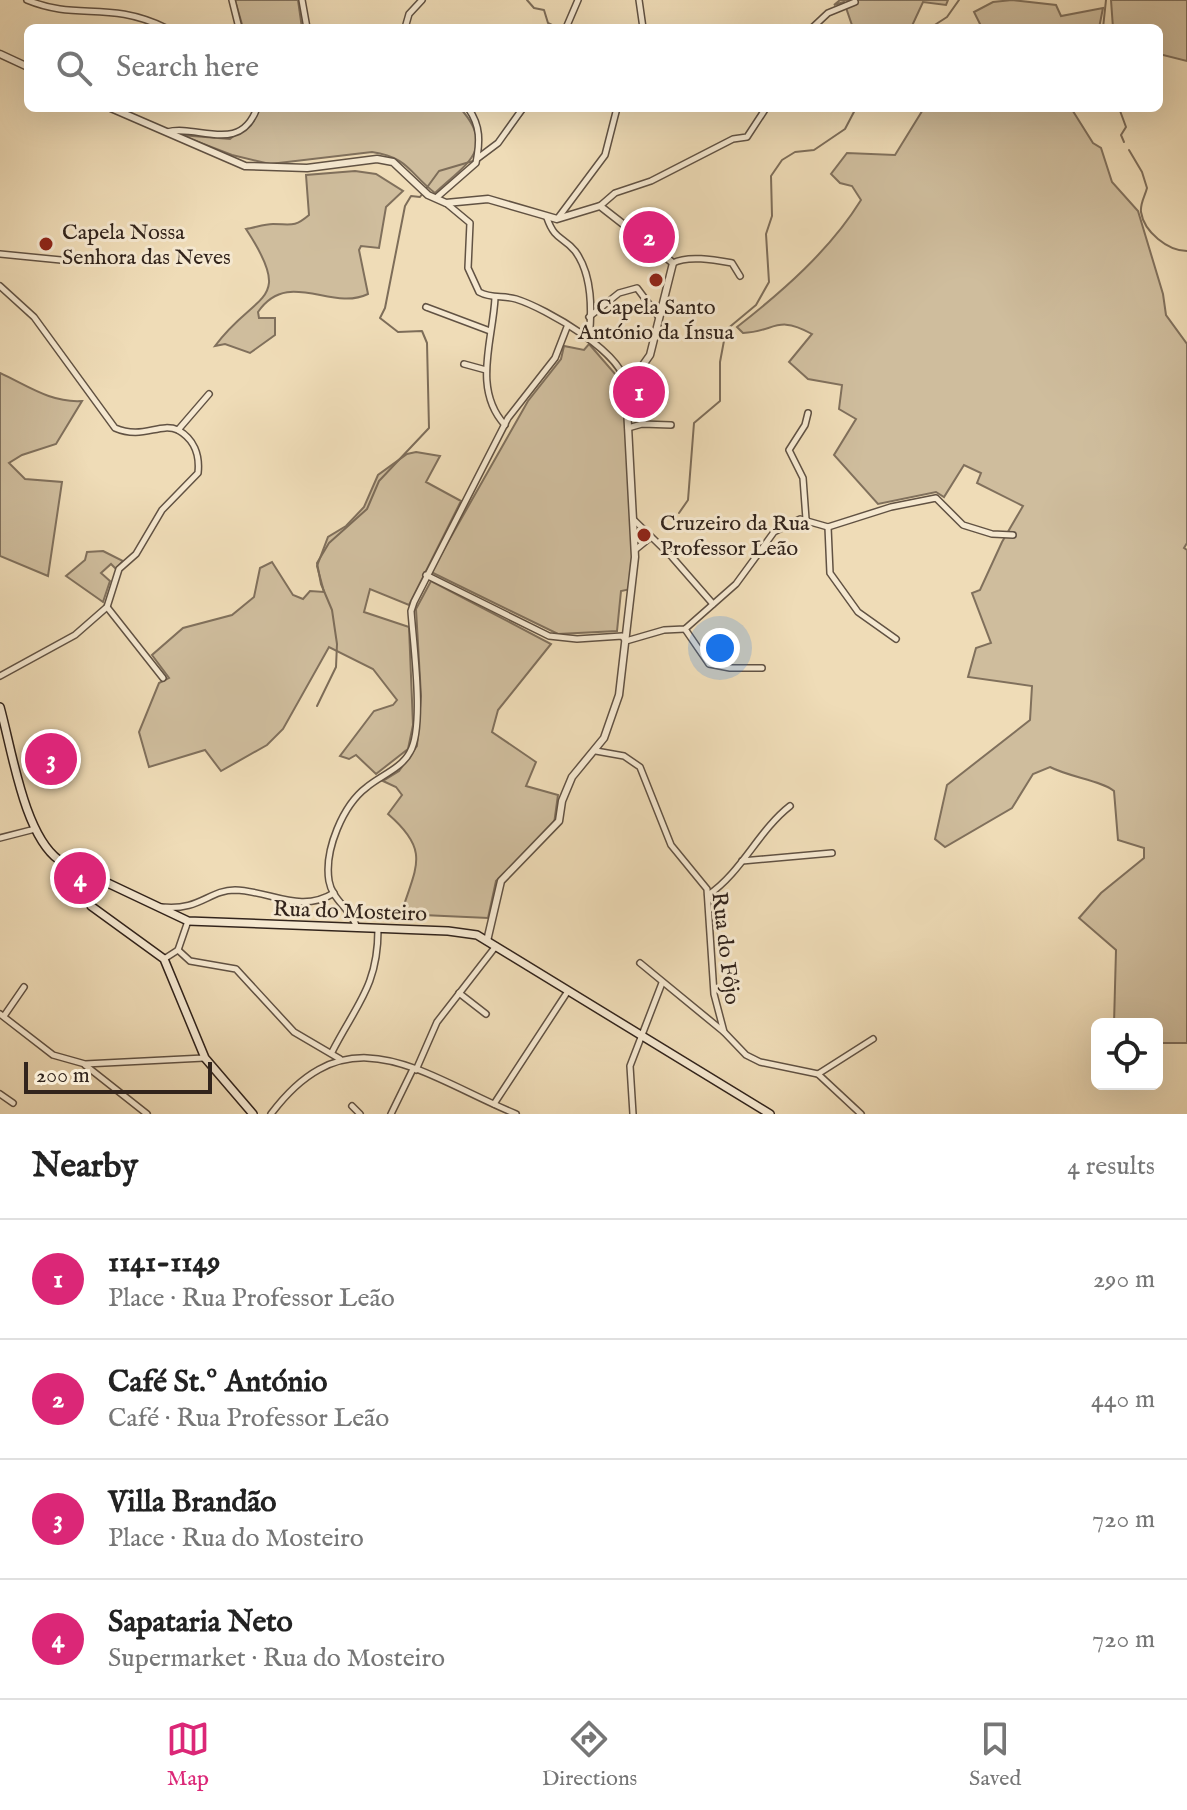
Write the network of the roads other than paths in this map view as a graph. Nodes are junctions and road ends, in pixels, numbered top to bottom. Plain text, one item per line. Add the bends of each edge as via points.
1 (27, 0) edge
2 (232, 0) edge
3 (302, 0) edge
4 (422, 0) edge
5 (578, 0) edge
6 (639, 0) edge
7 (855, 2) dead end
8 (87, 3) dead end
9 (141, 10) dead end
10 (160, 24) edge
11 (238, 24) edge
12 (306, 24) edge
13 (406, 24) edge
14 (568, 24) edge
15 (642, 24) edge
16 (816, 24) edge
17 (0, 54) edge
18 (24, 65) edge
19 (120, 112) edge
20 (254, 112) edge
21 (471, 112) edge
22 (520, 112) edge
23 (616, 112) edge
24 (763, 112) edge
25 (167, 132) junction
26 (476, 161) junction
27 (431, 197) junction
28 (446, 203) junction
29 (600, 206) junction
30 (547, 218) junction
31 (557, 219) junction
32 (0, 254) edge
33 (61, 260) dead end
34 (673, 263) junction
35 (740, 276) dead end
36 (0, 286) edge
37 (495, 298) junction
38 (426, 307) dead end
39 (589, 317) junction
40 (658, 321) junction
41 (567, 327) junction
42 (490, 331) junction
43 (589, 339) junction
44 (464, 364) dead end
45 (486, 370) junction
46 (626, 389) junction
47 (209, 394) dead end
48 (808, 413) dead end
49 (505, 425) junction
50 (671, 425) dead end
51 (628, 428) junction
52 (178, 430) junction
53 (806, 519) junction
54 (634, 520) junction
55 (828, 527) junction
56 (1013, 535) dead end
57 (651, 537) junction
58 (635, 550) junction
59 (426, 575) junction
60 (713, 604) junction
61 (107, 607) junction
62 (685, 629) junction
63 (896, 639) dead end
64 (626, 641) junction
65 (762, 668) dead end
66 (0, 676) edge
67 (163, 678) dead end
68 (0, 707) edge
69 (596, 751) junction
70 (790, 806) dead end
71 (35, 829) junction
72 (0, 838) edge
73 (832, 853) dead end
74 (741, 861) junction
75 (95, 880) junction
76 (334, 893) junction
77 (708, 895) junction
78 (157, 909) junction
79 (188, 921) junction
80 (357, 929) junction
81 (378, 930) junction
82 (487, 941) junction
83 (496, 946) junction
84 (178, 950) junction
85 (164, 959) junction
86 (640, 963) dead end
87 (662, 983) junction
88 (24, 987) dead end
89 (568, 991) junction
90 (459, 993) junction
91 (486, 1014) dead end
92 (2, 1015) edge
93 (724, 1032) junction
94 (642, 1035) junction
95 (873, 1039) dead end
96 (332, 1052) junction
97 (205, 1058) junction
98 (341, 1059) junction
99 (85, 1064) junction
100 (415, 1070) junction
101 (818, 1074) junction
102 (0, 1094) edge
103 (13, 1103) dead end
104 (494, 1104) junction
105 (352, 1106) dead end
106 (147, 1114) edge
107 (253, 1114) edge
108 (271, 1114) edge
109 (360, 1114) edge
110 (391, 1114) edge
111 (516, 1114) edge
112 (633, 1114) edge
113 (770, 1114) edge
114 (861, 1114) edge

1 - 8 street
2 - 11 street
3 - 12 street
4 - 13 street
5 - 14 street
6 - 15 street
7 - 16 street
9 - 10 street
17 - 18 street
19 - 25 street
20 - 25 street via 233,134 220,137
21 - 26 street via 480,132
22 - 26 street via 498,143
23 - 31 street via 605,155
24 - 29 street via 747,137 624,189
25 - 27 street via 245,166 393,162
26 - 27 street
27 - 28 street
28 - 30 street via 488,199
28 - 37 street via 470,223 467,257 473,283 479,292
29 - 31 street
29 - 34 street
30 - 31 street
30 - 39 street via 555,237 571,246 582,263 591,297
32 - 33 street
34 - 35 street via 723,261 732,263
34 - 40 street
36 - 52 street via 34,317 115,428 135,434
37 - 41 street via 523,302
37 - 42 street
38 - 42 street
39 - 40 street via 619,293 637,288 658,313
39 - 43 street
40 - 46 street via 650,355
41 - 43 street
41 - 49 street via 555,358
42 - 45 street
43 - 46 street via 626,379
44 - 45 street
45 - 49 street via 492,400
46 - 51 street
47 - 52 street
48 - 53 street via 789,450 803,478
49 - 59 street
50 - 51 street
51 - 54 street
52 - 61 street via 196,449 198,473 162,510 136,554 119,569
53 - 55 street
53 - 60 street via 774,532 736,584
54 - 57 street
54 - 58 street
55 - 56 street via 927,497 936,498 974,530
55 - 63 street via 830,573 858,612
57 - 58 street
57 - 60 street
58 - 64 street
59 - 64 street via 549,636 622,636
59 - 76 street via 411,611 416,674 413,743 399,764 346,809 330,859
60 - 62 street
61 - 66 street via 75,635
61 - 67 street
62 - 64 street
62 - 65 street via 709,664
64 - 69 street via 619,695
68 - 71 main road, Rua do Mosteiro
69 - 77 street, Rua do Fôjo via 624,756 640,767 671,845
69 - 82 street via 572,777 552,832 501,881
70 - 74 street via 764,829
71 - 72 street
71 - 75 main road, Rua do Mosteiro via 47,852
73 - 74 street
74 - 77 street
75 - 78 main road, Rua do Mosteiro
75 - 85 main road via 89,899 93,909
76 - 78 street via 301,903 234,890 198,906
76 - 80 street
77 - 93 street, Rua do Fôjo via 714,994
78 - 79 main road, Rua do Mosteiro
79 - 80 main road, Rua do Mosteiro
79 - 84 street
80 - 81 main road, Rua do Mosteiro
81 - 82 main road, Rua do Mosteiro via 464,933
81 - 96 street via 371,984
82 - 83 main road, Rua do Mosteiro
83 - 89 main road, Rua do Mosteiro
83 - 90 street
84 - 85 street
84 - 96 street via 190,961 236,969 294,1032
85 - 97 main road
86 - 87 street
87 - 93 street
87 - 94 street
88 - 92 street
89 - 94 main road, Rua do Mosteiro
89 - 104 street
90 - 91 street
90 - 100 street via 437,1022
92 - 99 street via 53,1055
93 - 101 street, Rua do Fôjo via 760,1062
94 - 112 street via 628,1076
94 - 113 main road, Rua do Mosteiro
95 - 101 street
96 - 98 street
97 - 99 street
97 - 107 main road
98 - 100 street via 364,1057
98 - 108 street via 294,1084
99 - 106 street
100 - 104 street
100 - 110 street
101 - 114 street
102 - 103 street
104 - 111 street
105 - 109 street

